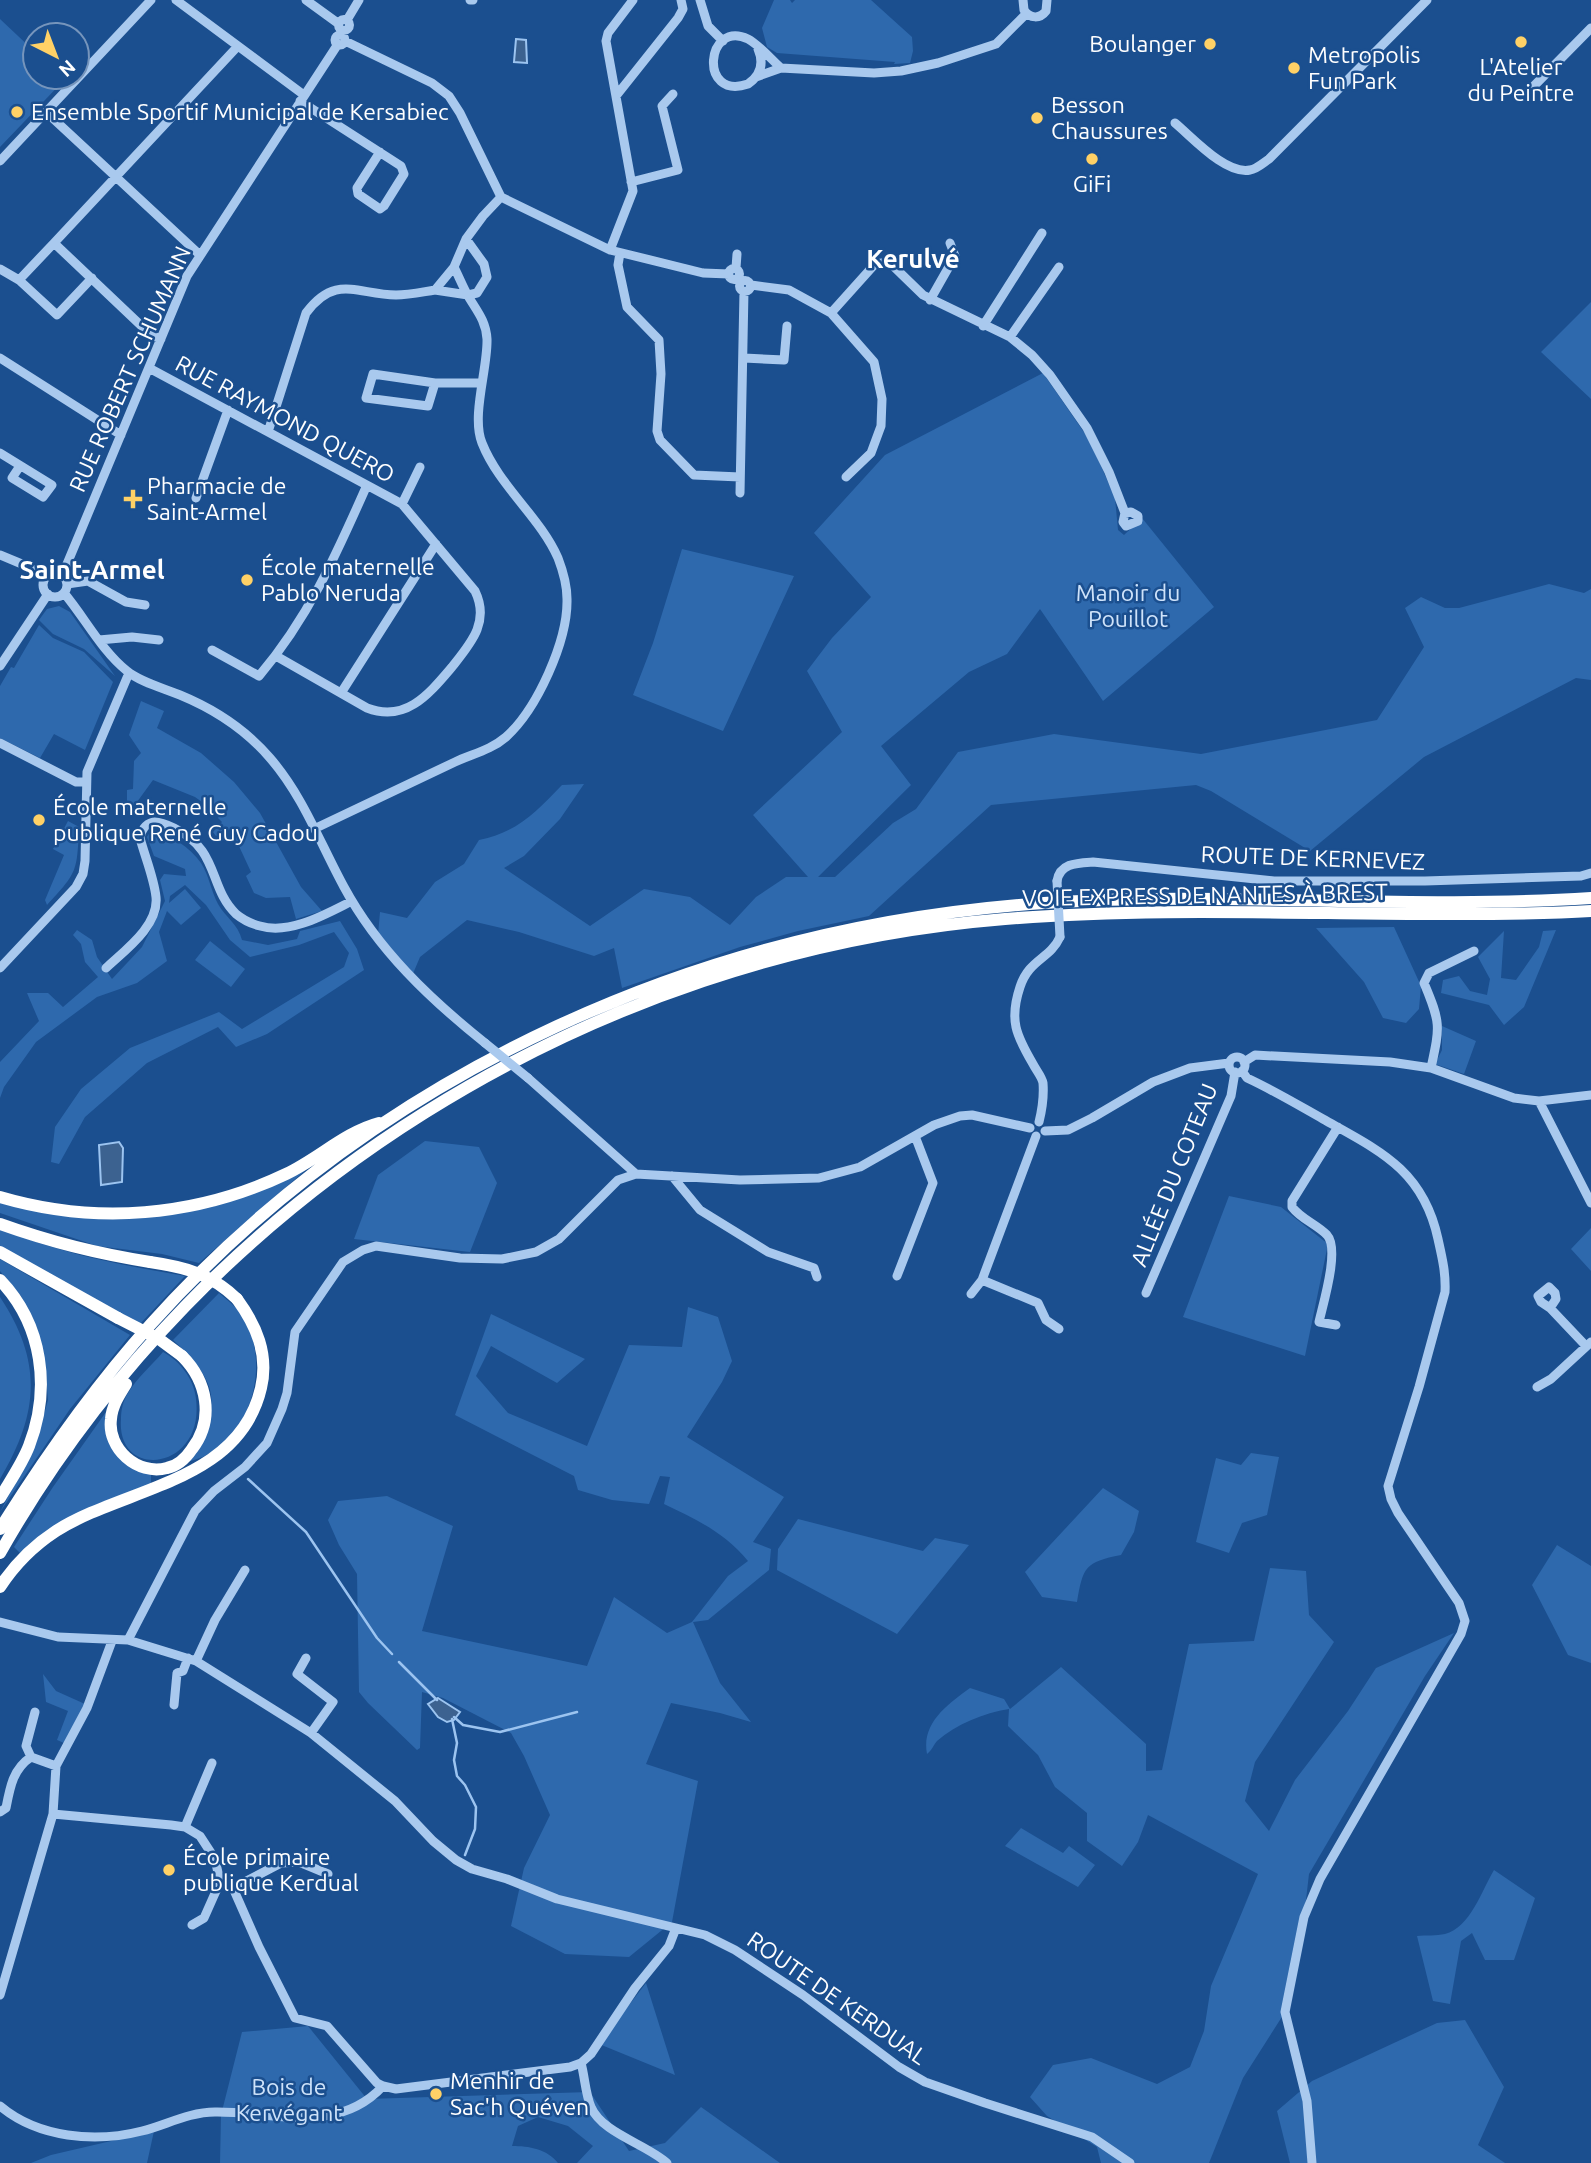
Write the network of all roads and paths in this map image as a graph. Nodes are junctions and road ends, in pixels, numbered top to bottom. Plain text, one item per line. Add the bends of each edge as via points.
1 (151, 0) edge
2 (176, 0) edge
3 (306, 0) edge
4 (359, 0) edge
5 (633, 0) edge
6 (681, 0) edge
7 (700, 0) edge
8 (1023, 0) edge
9 (1047, 0) edge
10 (1427, 0) edge
11 (1026, 14) junction
12 (1591, 28) edge
13 (342, 32) junction
14 (723, 41) junction
15 (238, 46) junction
16 (758, 49) junction
17 (781, 68) junction
18 (756, 77) junction
19 (1528, 92) dead end
20 (673, 94) dead end
21 (616, 96) junction
22 (302, 98) junction
23 (46, 112) junction
24 (1175, 123) dead end
25 (380, 152) junction
26 (0, 161) edge
27 (116, 177) junction
28 (631, 182) junction
29 (501, 197) junction
30 (1042, 233) dead end
31 (466, 239) junction
32 (54, 243) junction
33 (950, 243) dead end
34 (610, 250) junction
35 (620, 253) junction
36 (737, 254) dead end
37 (200, 255) junction
38 (454, 267) junction
39 (1059, 267) dead end
40 (0, 269) edge
41 (733, 273) junction
42 (92, 278) junction
43 (19, 280) junction
44 (746, 286) junction
45 (435, 290) junction
46 (468, 295) junction
47 (930, 300) junction
48 (831, 313) junction
49 (787, 326) dead end
50 (983, 326) junction
51 (1010, 337) junction
52 (161, 340) junction
53 (0, 358) edge
54 (744, 358) junction
55 (149, 368) junction
56 (435, 383) junction
57 (480, 383) junction
58 (228, 410) junction
59 (268, 432) junction
60 (121, 435) junction
61 (0, 453) edge
62 (20, 466) dead end
63 (420, 467) dead end
64 (740, 477) junction
65 (846, 477) dead end
66 (367, 485) junction
67 (740, 494) dead end
68 (196, 498) dead end
69 (402, 504) junction
70 (1125, 513) dead end
71 (436, 544) junction
72 (0, 555) edge
73 (45, 578) junction
74 (64, 584) junction
75 (48, 594) junction
76 (145, 605) dead end
77 (99, 640) junction
78 (159, 640) dead end
79 (212, 650) dead end
80 (276, 656) junction
81 (0, 666) edge
82 (129, 673) junction
83 (341, 693) junction
84 (0, 743) edge
85 (85, 782) junction
86 (316, 828) junction
87 (1591, 873) edge
88 (1591, 898) edge
89 (352, 901) junction
90 (1591, 911) edge
91 (1474, 951) dead end
92 (0, 968) edge
93 (106, 968) dead end
94 (1237, 1067) junction
95 (1431, 1068) junction
96 (1591, 1095) edge
97 (1539, 1101) junction
98 (390, 1120) junction
99 (1039, 1122) junction
100 (1338, 1127) junction
101 (1045, 1130) junction
102 (1033, 1132) junction
103 (915, 1136) junction
104 (636, 1174) junction
105 (672, 1176) junction
106 (0, 1197) edge
107 (1591, 1203) edge
108 (0, 1224) edge
109 (0, 1252) edge
110 (897, 1276) dead end
111 (817, 1278) dead end
112 (0, 1280) edge
113 (982, 1280) junction
114 (1146, 1293) dead end
115 (971, 1294) dead end
116 (1550, 1308) dead end
117 (1336, 1325) dead end
118 (1059, 1329) dead end
119 (152, 1342) junction
120 (1588, 1344) edge
121 (1537, 1387) dead end
122 (0, 1498) edge
123 (0, 1529) edge
124 (0, 1553) edge
125 (245, 1570) dead end
126 (0, 1587) edge
127 (0, 1622) edge
128 (128, 1640) junction
129 (112, 1641) junction
130 (306, 1658) dead end
131 (192, 1660) junction
132 (174, 1705) dead end
133 (35, 1712) dead end
134 (311, 1733) junction
135 (31, 1757) junction
136 (212, 1763) dead end
137 (56, 1766) junction
138 (0, 1812) edge
139 (53, 1814) junction
140 (185, 1828) junction
141 (328, 1874) dead end
142 (220, 1882) junction
143 (233, 1888) junction
144 (192, 1925) dead end
145 (676, 1928) junction
146 (0, 1995) edge
147 (581, 2063) junction
148 (383, 2087) junction
149 (0, 2106) edge
150 (667, 2163) edge
151 (1130, 2163) edge
152 (1312, 2163) edge

1 - 23 street
2 - 15 street
3 - 13 street
4 - 13 street, RUE ROBERT SCHUMANN
5 - 21 street via 606,41
6 - 21 street via 678,18
7 - 14 street via 708,26
8 - 11 street
9 - 11 street via 1041,16
10 - 24 street via 1253,170 1225,165
11 - 17 street via 996,44 915,68 874,73
12 - 19 street
13 - 22 street, RUE ROBERT SCHUMANN
13 - 29 street via 449,96
14 - 16 street via 743,37
14 - 18 street via 712,58 718,77 737,86
15 - 22 street
15 - 27 street
16 - 17 street
16 - 18 street via 762,63
17 - 18 street
20 - 28 street via 662,106 678,170
21 - 28 street
22 - 25 street
22 - 37 street, RUE ROBERT SCHUMANN
23 - 26 street
23 - 27 street
25 - 25 street via 401,166 404,174 380,209 358,194 357,188
27 - 32 street
27 - 37 street
28 - 34 street via 633,191
29 - 31 street
29 - 34 street
30 - 50 street
31 - 38 street
31 - 46 street via 484,264 487,277 477,293
32 - 42 street
32 - 43 street
33 - 47 street via 955,256
34 - 35 street
35 - 41 street via 703,273
35 - 64 street via 618,265 627,307 659,340 660,440 694,475
36 - 41 street
37 - 52 street, RUE ROBERT SCHUMANN
38 - 45 street
38 - 46 street
39 - 51 street
40 - 43 street
41 - 44 street
42 - 43 street via 57,315
42 - 52 street
44 - 48 street via 789,290
44 - 54 street
45 - 46 street
45 - 59 street via 398,295 348,287 321,296 306,313
46 - 57 street via 483,317 487,338
47 - 48 street via 897,268 883,261 869,270
47 - 50 street
48 - 65 street via 874,362 882,399 881,425 871,453
49 - 54 street via 783,360
50 - 51 street
51 - 70 street via 1050,376 1087,428
52 - 55 street, RUE ROBERT SCHUMANN
53 - 60 street
54 - 64 street
55 - 58 street, RUE RAYMOND QUERO
55 - 60 street, RUE ROBERT SCHUMANN
56 - 56 street via 428,406 366,398 373,374
56 - 57 street
57 - 86 street via 482,444 558,558 566,583 568,602 557,651 532,706 492,747
58 - 59 street, RUE RAYMOND QUERO
58 - 68 street
59 - 66 street, RUE RAYMOND QUERO
60 - 74 street, RUE ROBERT SCHUMANN
61 - 62 street
63 - 69 street
64 - 67 street
66 - 69 street, RUE RAYMOND QUERO
66 - 80 street via 325,578
69 - 71 street
71 - 83 street
71 - 83 street via 479,600 481,620 475,638 429,694 405,710 372,710
72 - 73 street
73 - 74 street via 53,573
73 - 75 street via 43,587
74 - 75 street via 58,596
74 - 76 street via 88,581 125,602
74 - 77 street
75 - 81 street
77 - 78 street
77 - 82 street
79 - 80 street via 259,676
80 - 83 street
82 - 85 street
82 - 86 street via 225,717 271,759
84 - 85 street via 76,782
85 - 92 street via 83,874
86 - 89 street
87 - 99 street, ROUTE DE KERNEVEZ, bridge via 1425,881 1274,881 1093,862 1068,866 1057,881 1060,937 1027,971 1015,1004 1013,1024 1018,1039 1043,1082
88 - 98 highway, VOIE EXPRESS DE NANTES À BREST via 1050,902 870,924 794,940 623,996 513,1046
89 - 93 street via 317,919 262,927 236,914 225,900 210,862 188,836 153,822 140,838 156,898 154,911 134,942
89 - 104 street, bridge via 391,956 432,998
90 - 119 highway, VOIE EXPRESS DE NANTES À BREST via 1139,912 1018,918 872,937 743,967 625,1008 552,1041 418,1116 341,1169 263,1232
91 - 95 street via 1429,973 1424,983 1439,1030
94 - 95 street via 1255,1055
94 - 100 street via 1247,1078
94 - 101 street via 1191,1068 1153,1082 1068,1130
94 - 114 street, ALLÉE DU COTEAU via 1231,1096
95 - 97 street via 1514,1098
96 - 97 street
97 - 107 street
98 - 106 highway via 362,1127 307,1163 253,1188 177,1209 88,1213
98 - 123 highway, VOIE EXPRESS DE NANTES À BREST via 333,1159 255,1223 159,1316 63,1434
99 - 101 street
99 - 102 street via 1034,1122
100 - 117 street via 1292,1201 1292,1207 1332,1244 1319,1322
100 - 152 street via 1402,1168 1434,1218 1445,1292 1388,1486 1398,1513 1459,1603 1465,1621 1455,1646 1320,1879 1304,1917 1285,2012 1307,2101
101 - 102 street via 1040,1136
102 - 103 street via 972,1115 934,1125
102 - 113 street
103 - 105 street via 860,1167 819,1178
103 - 110 street via 933,1183
104 - 105 street
104 - 128 street via 618,1180 559,1239 520,1257 485,1259 376,1246 343,1262 295,1332 287,1393 267,1443 195,1511
105 - 111 street via 700,1210 768,1252 814,1268
108 - 126 highway, bridge via 79,1250 202,1273 237,1299 256,1329 263,1377 253,1414 236,1437 200,1466 56,1531 32,1548
109 - 119 highway, bridge via 159,1339 197,1375 206,1403 204,1425 181,1462 162,1470 143,1468 123,1454 110,1425 118,1397
112 - 122 highway via 31,1327 42,1391 28,1448
113 - 115 street
113 - 118 street via 1038,1303 1046,1320
116 - 120 street
119 - 124 highway, VOIE EXPRESS DE NANTES À BREST via 74,1440
120 - 121 street
125 - 131 street
127 - 129 street via 58,1637
128 - 129 street
128 - 131 street, ROUTE DE KERDUAL
129 - 137 street via 87,1708
130 - 134 street via 297,1674 333,1702
131 - 132 street via 177,1673
131 - 134 street, ROUTE DE KERDUAL
133 - 135 street via 26,1746
134 - 145 street, ROUTE DE KERDUAL via 368,1777 433,1841 464,1864 557,1899
135 - 137 street
135 - 138 street via 17,1771 6,1808
136 - 140 street
137 - 139 street
139 - 140 street
139 - 146 street
140 - 142 street via 200,1836 215,1858
141 - 143 street via 299,1862 281,1863
142 - 143 street
142 - 144 street via 204,1918
143 - 148 street via 295,2018 327,2026
145 - 147 street via 669,1946
145 - 151 street, ROUTE DE KERDUAL via 735,1950 925,2082 1092,2137
147 - 148 street via 396,2089
147 - 150 street via 588,2100 601,2122
148 - 149 street via 348,2110 327,2117 215,2112 100,2137 58,2134 28,2125

